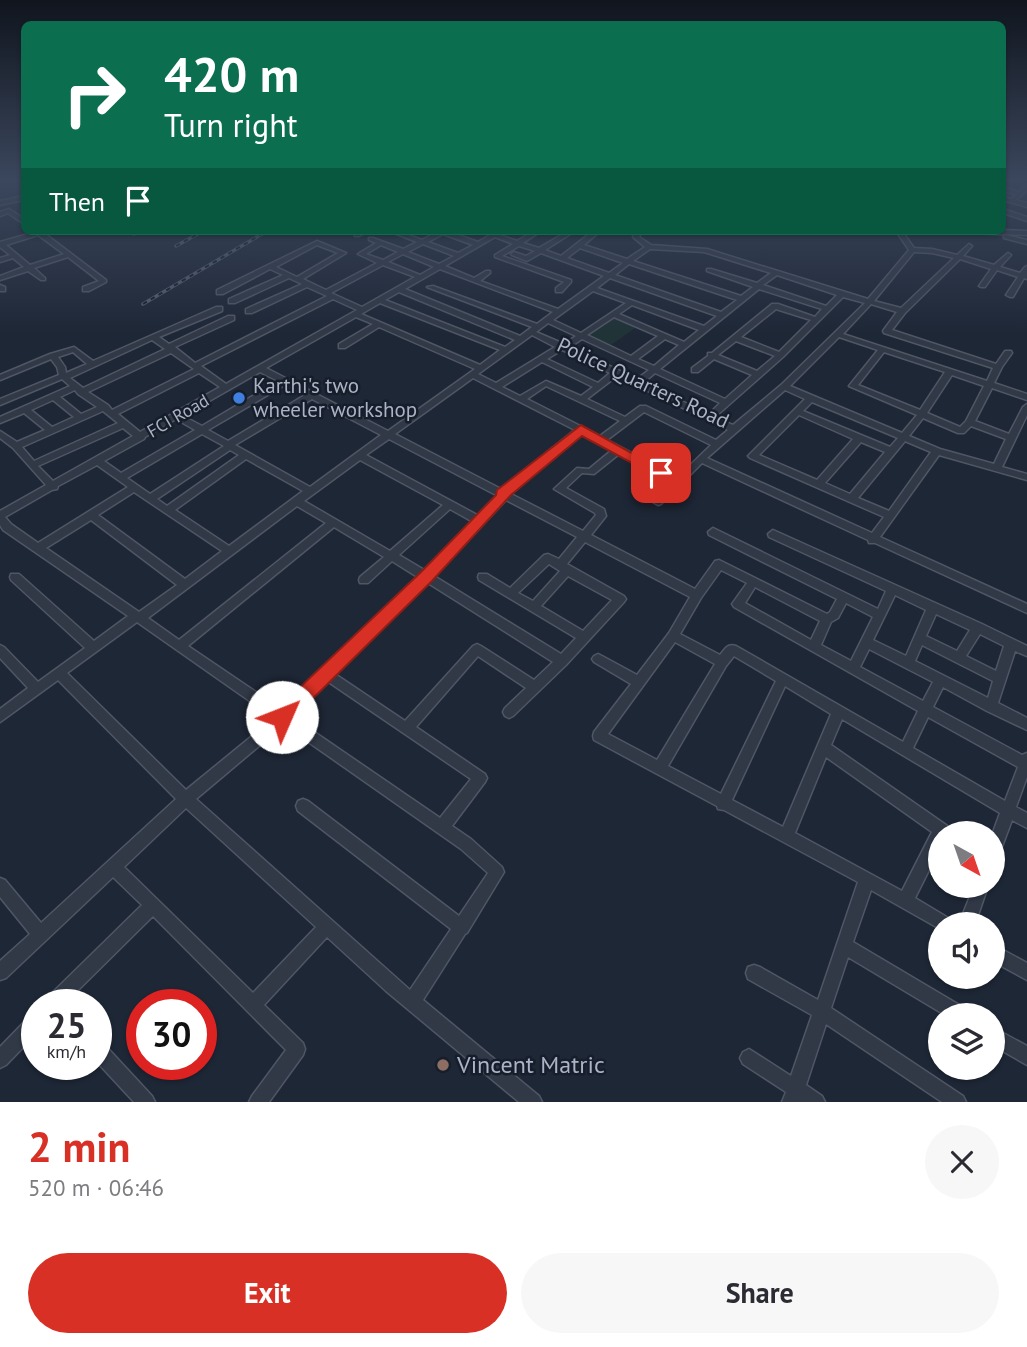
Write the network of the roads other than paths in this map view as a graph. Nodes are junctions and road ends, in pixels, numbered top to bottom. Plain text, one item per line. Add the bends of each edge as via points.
1 (1006, 232) edge
2 (1027, 233) edge
3 (30, 235) edge
4 (44, 235) edge
5 (403, 235) edge
6 (435, 235) edge
7 (453, 235) edge
8 (495, 235) edge
9 (503, 235) edge
10 (532, 235) edge
11 (565, 235) edge
12 (592, 235) edge
13 (637, 235) edge
14 (902, 235) edge
15 (998, 235) edge
16 (371, 239) dead end
17 (422, 242) junction
18 (1027, 242) edge
19 (381, 243) junction
20 (520, 243) junction
21 (478, 244) junction
22 (579, 246) junction
23 (969, 246) dead end
24 (649, 247) junction
25 (541, 250) junction
26 (912, 250) junction
27 (401, 251) junction
28 (505, 251) junction
29 (342, 253) junction
30 (361, 254) junction
31 (67, 255) junction
32 (458, 255) junction
33 (1008, 255) dead end
34 (14, 256) junction
35 (959, 257) junction
36 (563, 258) junction
37 (0, 260) edge
38 (381, 261) junction
39 (626, 262) junction
40 (29, 267) junction
41 (271, 267) junction
42 (436, 267) junction
43 (995, 268) junction
44 (1027, 268) edge
45 (709, 270) dead end
46 (488, 272) dead end
47 (776, 273) junction
48 (610, 274) junction
49 (420, 277) junction
50 (1025, 277) edge
51 (0, 278) edge
52 (292, 278) junction
53 (43, 279) dead end
54 (475, 281) junction
55 (569, 281) junction
56 (307, 284) junction
57 (431, 286) dead end
58 (758, 286) junction
59 (983, 286) dead end
60 (86, 289) dead end
61 (398, 289) junction
62 (590, 289) junction
63 (559, 290) dead end
64 (220, 292) dead end
65 (328, 294) junction
66 (842, 294) junction
67 (1010, 295) dead end
68 (742, 299) junction
69 (379, 300) junction
70 (871, 301) junction
71 (632, 302) junction
72 (219, 309) dead end
73 (828, 309) junction
74 (249, 311) junction
75 (902, 311) junction
76 (359, 312) junction
77 (559, 312) junction
78 (613, 314) junction
79 (722, 315) junction
80 (257, 316) dead end
81 (231, 318) dead end
82 (548, 320) junction
83 (817, 320) junction
84 (379, 324) junction
85 (704, 329) junction
86 (535, 330) junction
87 (582, 335) junction
88 (840, 335) junction
89 (664, 336) junction
90 (153, 337) junction
91 (736, 338) junction
92 (521, 339) junction
93 (685, 345) junction
94 (342, 346) dead end
95 (563, 347) junction
96 (171, 348) junction
97 (883, 349) junction
98 (506, 350) junction
99 (1008, 353) dead end
100 (711, 355) junction
101 (780, 355) junction
102 (53, 356) junction
103 (542, 359) junction
104 (632, 359) junction
105 (92, 364) junction
106 (197, 367) junction
107 (998, 367) junction
108 (480, 368) junction
109 (261, 369) junction
110 (654, 369) junction
111 (565, 370) junction
112 (695, 370) dead end
113 (950, 371) junction
114 (617, 372) junction
115 (471, 374) junction
116 (756, 374) junction
117 (64, 377) junction
118 (0, 378) edge
119 (285, 382) junction
120 (639, 382) junction
121 (546, 383) junction
122 (989, 384) junction
123 (598, 386) junction
124 (496, 387) junction
125 (784, 387) junction
126 (227, 388) junction
127 (78, 389) junction
128 (665, 394) junction
129 (54, 396) junction
130 (312, 396) junction
131 (1027, 397) edge
132 (810, 399) junction
133 (521, 400) junction
134 (581, 400) junction
135 (0, 402) edge
136 (724, 402) junction
137 (1027, 407) edge
138 (643, 408) junction
139 (25, 409) junction
140 (108, 411) junction
141 (799, 412) junction
142 (922, 414) junction
143 (177, 415) junction
144 (710, 417) junction
145 (80, 418) junction
146 (0, 420) edge
147 (626, 421) junction
148 (970, 422) junction
149 (124, 424) junction
150 (733, 429) junction
151 (202, 430) junction
152 (581, 430) junction
153 (52, 431) junction
154 (0, 434) edge
155 (387, 435) junction
156 (902, 436) junction
157 (141, 437) junction
158 (859, 438) junction
159 (1011, 438) junction
160 (601, 440) junction
161 (716, 443) junction
162 (16, 446) junction
163 (229, 446) junction
164 (618, 450) junction
165 (890, 451) junction
166 (937, 451) junction
167 (359, 455) junction
168 (244, 456) junction
169 (753, 456) junction
170 (701, 459) junction
171 (99, 461) junction
172 (32, 465) junction
173 (997, 467) junction
174 (738, 475) junction
175 (1027, 477) edge
176 (120, 478) junction
177 (678, 481) junction
178 (818, 484) junction
179 (54, 487) junction
180 (134, 488) junction
181 (310, 491) junction
182 (503, 495) junction
183 (150, 499) junction
184 (852, 499) junction
185 (297, 501) junction
186 (657, 502) dead end
187 (449, 505) junction
188 (167, 511) junction
189 (90, 514) junction
190 (0, 516) edge
191 (891, 516) junction
192 (478, 520) junction
193 (334, 522) junction
194 (713, 532) dead end
195 (774, 534) dead end
196 (582, 537) junction
197 (873, 540) junction
198 (38, 548) junction
199 (229, 551) junction
200 (392, 556) junction
201 (564, 567) junction
202 (15, 577) dead end
203 (427, 577) junction
204 (483, 577) dead end
205 (364, 580) dead end
206 (754, 581) junction
207 (184, 583) junction
208 (893, 589) junction
209 (511, 593) junction
210 (696, 595) junction
211 (844, 597) junction
212 (534, 607) junction
213 (933, 607) junction
214 (1027, 609) edge
215 (880, 615) junction
216 (138, 617) junction
217 (827, 619) junction
218 (978, 627) junction
219 (673, 636) junction
220 (584, 637) junction
221 (919, 638) junction
222 (867, 642) junction
223 (1012, 643) junction
224 (180, 646) junction
225 (814, 647) junction
226 (93, 648) junction
227 (0, 650) edge
228 (1027, 651) edge
229 (959, 658) junction
230 (598, 659) dead end
231 (562, 662) junction
232 (722, 662) junction
233 (908, 664) junction
234 (853, 669) junction
235 (59, 673) junction
236 (326, 674) junction
237 (1000, 679) junction
238 (782, 680) junction
239 (940, 680) junction
240 (638, 682) junction
241 (535, 687) junction
242 (37, 689) junction
243 (991, 707) junction
244 (926, 710) junction
245 (509, 712) dead end
246 (838, 713) junction
247 (0, 716) edge
248 (282, 717) junction
249 (1027, 724) edge
250 (406, 729) junction
251 (824, 748) junction
252 (905, 750) junction
253 (1026, 762) edge
254 (660, 769) junction
255 (187, 799) junction
256 (723, 804) junction
257 (303, 806) dead end
258 (1007, 812) junction
259 (928, 821) edge
260 (1004, 821) edge
261 (1027, 821) edge
262 (441, 828) junction
263 (786, 837) junction
264 (928, 860) edge
265 (114, 867) junction
266 (867, 878) junction
267 (1, 887) edge
268 (906, 900) junction
269 (152, 906) junction
270 (928, 914) edge
271 (328, 925) junction
272 (462, 928) junction
273 (41, 935) junction
274 (844, 945) junction
275 (1005, 959) edge
276 (0, 972) edge
277 (1027, 972) edge
278 (754, 973) dead end
279 (70, 989) edge
280 (412, 1002) junction
281 (940, 1003) edge
282 (253, 1005) junction
283 (822, 1011) junction
284 (21, 1037) edge
285 (1005, 1042) edge
286 (1027, 1056) edge
287 (750, 1058) dead end
288 (0, 1059) edge
289 (112, 1065) edge
290 (793, 1095) edge
291 (146, 1102) edge
292 (258, 1102) edge
293 (533, 1102) edge
294 (816, 1102) edge
295 (957, 1102) edge

1 - 2 street
3 - 34 street via 0,244
4 - 31 street
5 - 17 street
6 - 17 street
7 - 21 street
8 - 21 street, FCI Road
9 - 20 street
10 - 20 street
11 - 25 street
12 - 22 street
13 - 24 street
14 - 26 street
15 - 18 street
16 - 19 street
17 - 27 street
17 - 32 street
19 - 27 street
19 - 30 street
20 - 25 street
20 - 28 street
21 - 32 street, FCI Road
22 - 36 street
22 - 39 street
23 - 35 street
24 - 39 street
24 - 47 street via 705,250
25 - 28 street via 527,259
25 - 36 street
26 - 35 street
26 - 70 street, Police Quarters Road
27 - 38 street
27 - 42 street
28 - 55 street via 497,256
29 - 30 street
29 - 41 street via 317,243
29 - 52 street
30 - 38 street
31 - 40 street
31 - 60 street via 104,281
32 - 42 street, FCI Road
33 - 43 street
34 - 37 street
34 - 40 street
35 - 43 street
35 - 75 street
36 - 48 street
38 - 49 street
38 - 65 street
39 - 48 street
39 - 68 street
40 - 51 street
40 - 53 street
41 - 52 street
41 - 64 street
42 - 49 street, FCI Road
42 - 54 street
43 - 50 street
43 - 59 street
44 - 50 street
45 - 58 street
46 - 54 street
47 - 58 street
47 - 66 street
48 - 62 street
48 - 79 street
49 - 61 street, FCI Road
50 - 67 street
52 - 56 street
52 - 74 street via 229,300
54 - 77 street
55 - 62 street
55 - 63 street
56 - 65 street
56 - 74 street
57 - 86 street
58 - 68 street
58 - 73 street
61 - 69 street, FCI Road
61 - 92 street
62 - 71 street
62 - 77 street
65 - 76 street
65 - 106 street
66 - 70 street
66 - 73 street
68 - 79 street
69 - 76 street, FCI Road
69 - 98 street
70 - 75 street
70 - 88 street, Police Quarters Road
71 - 78 street
71 - 85 street
72 - 90 street
73 - 83 street
74 - 80 street
75 - 107 street via 887,331
76 - 84 street
76 - 109 street, FCI Road
77 - 82 street
78 - 87 street
78 - 89 street
79 - 85 street
81 - 96 street
82 - 86 street
82 - 87 street
83 - 91 street via 775,306
83 - 101 street
84 - 94 street
84 - 108 street
85 - 93 street
86 - 92 street, Police Quarters Road
86 - 95 street, Police Quarters Road
87 - 95 street
87 - 104 street
88 - 97 street
88 - 125 street, Police Quarters Road
89 - 93 street
89 - 104 street
90 - 96 street
90 - 105 street
91 - 100 street
91 - 101 street
92 - 98 street, Police Quarters Road
93 - 110 street
95 - 103 street
95 - 114 street, Police Quarters Road
96 - 106 street
96 - 127 street
97 - 113 street
97 - 142 street via 853,386
98 - 108 street, Police Quarters Road
99 - 107 street
100 - 112 street
100 - 116 street
101 - 116 street
102 - 105 street via 74,349
102 - 117 street
102 - 118 street
103 - 111 street
103 - 124 street
104 - 110 street
105 - 117 street
106 - 126 street
106 - 140 street
107 - 122 street
108 - 115 street, Police Quarters Road
109 - 119 street
109 - 126 street, FCI Road
110 - 120 street
110 - 136 street
111 - 121 street
111 - 123 street
113 - 122 street
113 - 142 street
114 - 120 street, Police Quarters Road
114 - 123 street
115 - 124 street
115 - 155 street, Police Quarters Road
116 - 136 street
117 - 127 street
117 - 135 street
119 - 130 street
119 - 151 street
120 - 128 street, Police Quarters Road
121 - 133 street
121 - 134 street
122 - 131 street
122 - 148 street
123 - 134 street
124 - 133 street
125 - 132 street
125 - 150 street, Police Quarters Road
126 - 143 street, FCI Road
127 - 129 street
127 - 140 street
128 - 138 street
128 - 144 street, Police Quarters Road
129 - 139 street
129 - 145 street
130 - 155 street
130 - 163 street
132 - 141 street
132 - 156 street
133 - 152 street
134 - 147 street
136 - 144 street
137 - 159 street
138 - 147 street
138 - 161 street
139 - 146 street
139 - 153 street
140 - 145 street
140 - 149 street
141 - 158 street
141 - 169 street
142 - 148 street via 961,431
142 - 156 street
143 - 151 street
143 - 157 street, FCI Road
144 - 150 street, Police Quarters Road
145 - 153 street
147 - 160 street
148 - 159 street
149 - 157 street
149 - 172 street
150 - 161 street
151 - 163 street
151 - 176 street
152 - 160 street
152 - 182 street
153 - 162 street
154 - 162 street
155 - 167 street, Police Quarters Road
155 - 182 street
156 - 165 street
156 - 166 street
157 - 171 street, FCI Road
158 - 165 street
158 - 178 street
159 - 173 street
160 - 164 street
161 - 170 street
162 - 172 street
163 - 168 street
163 - 183 street
164 - 177 street
164 - 196 street via 591,472 580,470 559,489 600,511 601,516
165 - 184 street
166 - 173 street
166 - 191 street
167 - 181 street, Police Quarters Road
167 - 187 street
168 - 181 street
168 - 188 street
169 - 174 street
169 - 178 street
170 - 174 street
170 - 177 street
171 - 176 street
171 - 179 street, FCI Road
172 - 179 street
173 - 175 street
174 - 197 street
176 - 180 street
177 - 186 street
178 - 184 street
179 - 190 street, FCI Road
180 - 183 street
180 - 189 street
181 - 185 street, Police Quarters Road
182 - 192 street
182 - 196 street
183 - 188 street
184 - 191 street
185 - 193 street
185 - 199 street, Police Quarters Road
187 - 192 street
187 - 200 street
188 - 199 street
189 - 198 street
189 - 207 street
190 - 198 street via 7,527
191 - 197 street
192 - 203 street
193 - 200 street
193 - 224 street
194 - 211 street
195 - 208 street
196 - 201 street
196 - 210 street
197 - 214 street
198 - 216 street
199 - 207 street, Police Quarters Road
200 - 203 street
200 - 205 street
201 - 209 street via 548,558
201 - 212 street
201 - 220 street via 620,599
202 - 226 street
203 - 231 street
203 - 236 street
204 - 209 street
206 - 210 street via 719,564
206 - 217 street
206 - 225 street via 738,604
207 - 216 street, Police Quarters Road
208 - 213 street
208 - 215 street
209 - 212 street
210 - 219 street
211 - 215 street
211 - 217 street
212 - 220 street
213 - 218 street
213 - 221 street
215 - 222 street
216 - 224 street
216 - 226 street, Police Quarters Road
217 - 225 street
218 - 223 street
218 - 229 street
219 - 232 street
219 - 240 street
220 - 231 street
221 - 229 street
221 - 233 street
222 - 233 street
222 - 234 street
223 - 228 street
223 - 237 street
224 - 248 street
225 - 234 street
226 - 235 street, Police Quarters Road
227 - 242 street
229 - 237 street
230 - 240 street
231 - 241 street
232 - 238 street via 732,649
232 - 254 street
233 - 239 street
234 - 244 street
235 - 242 street, Police Quarters Road
235 - 255 street
236 - 248 street
236 - 250 street
237 - 243 street
238 - 246 street
238 - 256 street
239 - 243 street
239 - 244 street
240 - 254 street via 599,736
241 - 245 street
241 - 250 street via 477,649
242 - 247 street, Police Quarters Road
243 - 249 street
244 - 252 street
244 - 253 street
246 - 251 street
246 - 252 street
248 - 255 street
248 - 262 street
250 - 262 street via 480,778
251 - 259 street
251 - 263 street
252 - 258 street
253 - 258 street
254 - 256 street
255 - 265 street
255 - 271 street
256 - 263 street
257 - 272 street
258 - 260 street
258 - 261 street
262 - 272 street via 497,872
263 - 266 street
264 - 268 street
265 - 269 street
265 - 273 street
266 - 268 street
266 - 274 street
267 - 273 street
268 - 270 street
269 - 279 street
269 - 282 street
271 - 280 street
271 - 282 street
272 - 280 street
273 - 276 street
274 - 281 street
274 - 283 street
275 - 277 street
278 - 283 street
280 - 293 street
282 - 292 street via 297,1049
283 - 290 street
283 - 295 street
284 - 288 street
285 - 286 street
287 - 290 street
289 - 291 street
290 - 294 street

